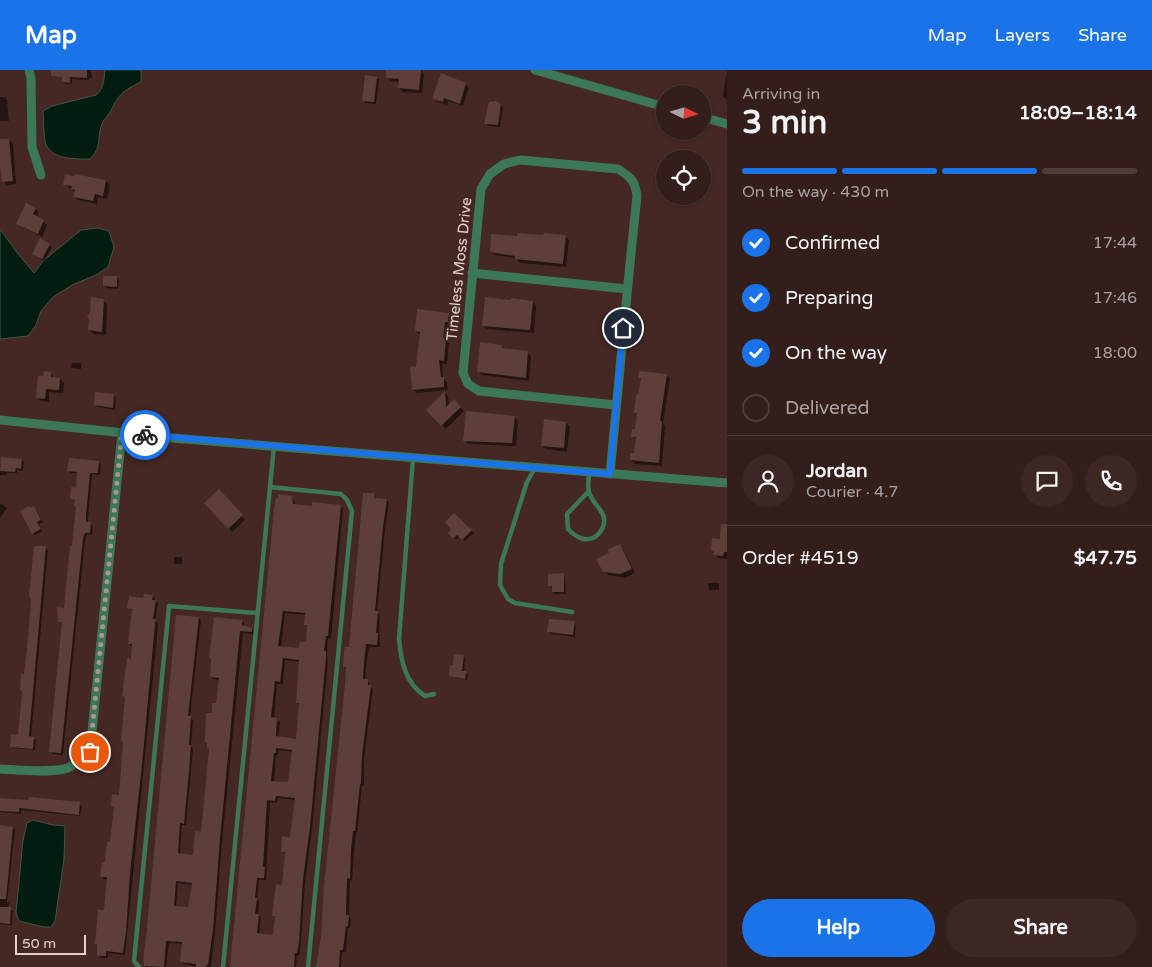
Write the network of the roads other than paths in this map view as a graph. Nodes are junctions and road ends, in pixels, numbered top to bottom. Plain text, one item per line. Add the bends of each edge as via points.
1 (29, 70) edge
2 (535, 70) edge
3 (656, 104) edge
4 (711, 120) edge
5 (727, 124) edge
6 (41, 175) dead end
7 (472, 274) junction
8 (627, 289) junction
9 (616, 405) junction
10 (0, 420) edge
11 (122, 432) junction
12 (274, 446) junction
13 (413, 458) junction
14 (535, 468) junction
15 (589, 472) junction
16 (610, 474) junction
17 (727, 483) edge
18 (270, 487) junction
19 (588, 492) junction
20 (572, 612) dead end
21 (258, 613) junction
22 (434, 694) dead end
23 (0, 769) edge
24 (138, 967) edge
25 (223, 967) edge
26 (308, 967) edge

1 - 6 street via 32,147
2 - 3 street
4 - 5 street
7 - 8 street
7 - 8 street, Timeless Moss Drive via 480,189 490,174 504,164 520,160 608,168 627,174 635,183 638,196
7 - 9 street, Timeless Moss Drive via 463,373 468,384 479,391
8 - 9 street, Timeless Moss Drive
9 - 16 street, Timeless Moss Drive
10 - 11 street
11 - 12 street
11 - 23 street via 90,752 65,769
12 - 13 street
12 - 18 lane
13 - 14 street
13 - 22 lane via 400,657 406,675 418,691 425,696
14 - 15 street
14 - 20 lane via 527,482 504,555 500,585 508,599 515,602
15 - 16 street
15 - 19 lane
16 - 17 street
18 - 21 lane
18 - 26 lane via 341,494 352,511
19 - 19 lane via 604,515 605,522 600,533 584,539 568,530 567,514
21 - 24 lane via 170,606 134,961
21 - 25 lane

